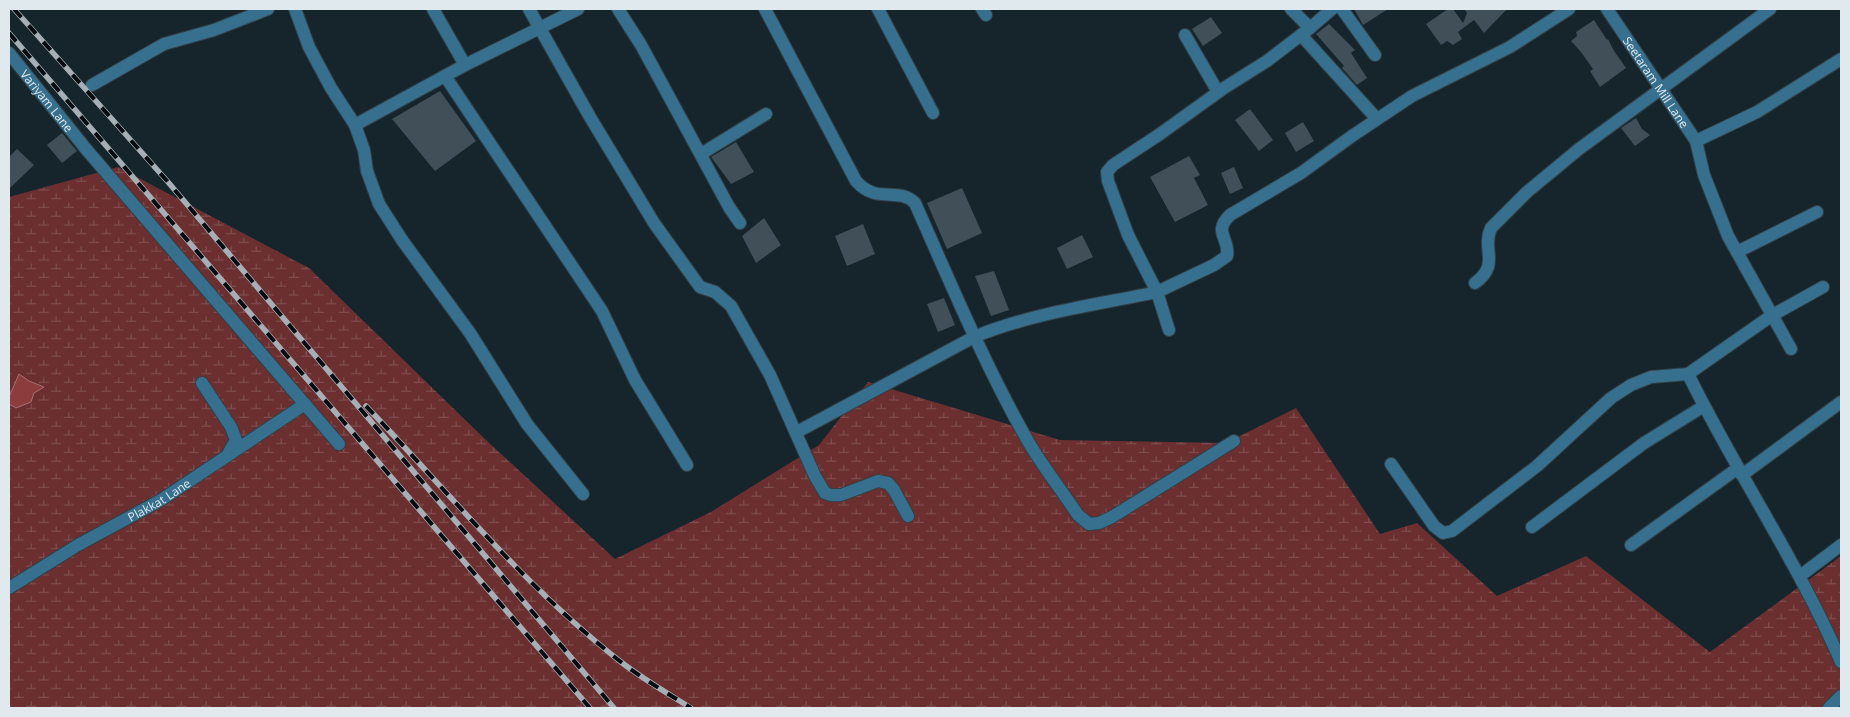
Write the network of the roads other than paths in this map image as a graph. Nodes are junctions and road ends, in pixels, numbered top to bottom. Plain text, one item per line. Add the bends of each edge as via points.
1 (268, 9) edge
2 (294, 9) edge
3 (433, 9) edge
4 (529, 9) edge
5 (578, 9) edge
6 (618, 9) edge
7 (765, 9) edge
8 (878, 9) edge
9 (1291, 9) edge
10 (1332, 9) edge
11 (1342, 9) edge
12 (1569, 9) edge
13 (1607, 9) edge
14 (1770, 9) edge
15 (540, 28) junction
16 (1306, 31) junction
17 (1185, 35) dead end
18 (9, 53) edge
19 (1375, 55) dead end
20 (1841, 59) edge
21 (465, 65) junction
22 (445, 76) junction
23 (92, 85) dead end
24 (1661, 90) junction
25 (1218, 92) junction
26 (933, 113) dead end
27 (766, 114) dead end
28 (1377, 119) junction
29 (355, 124) junction
30 (1696, 141) junction
31 (701, 154) junction
32 (1816, 212) dead end
33 (740, 223) dead end
34 (1737, 252) junction
35 (1476, 283) dead end
36 (1823, 287) dead end
37 (1157, 292) junction
38 (1772, 316) junction
39 (1169, 330) dead end
40 (974, 337) junction
41 (1791, 349) dead end
42 (1688, 374) junction
43 (202, 383) dead end
44 (1841, 402) edge
45 (304, 404) junction
46 (1704, 406) junction
47 (797, 432) junction
48 (1234, 440) dead end
49 (339, 444) dead end
50 (226, 456) junction
51 (1390, 464) dead end
52 (687, 465) dead end
53 (1740, 471) junction
54 (583, 494) dead end
55 (908, 516) dead end
56 (1532, 527) dead end
57 (1631, 545) dead end
58 (1841, 545) edge
59 (1800, 576) junction
60 (9, 588) edge
61 (1841, 662) edge
62 (1841, 696) edge
63 (1829, 708) edge

1 - 23 street via 214,30 164,44
2 - 29 street via 330,88
3 - 21 street
4 - 15 street
5 - 15 street
6 - 31 street
7 - 40 street via 856,181 864,189 886,196 909,197 915,203
8 - 26 street
9 - 16 street
10 - 16 street
11 - 19 street
12 - 28 street via 1510,47 1412,96
13 - 24 street, Seetaram Mill Lane
14 - 24 street
15 - 21 street
15 - 47 street via 659,231 700,287 715,292 731,306 770,375
16 - 25 street
16 - 28 street
17 - 25 street
18 - 45 street, Variyam Lane via 86,149
20 - 30 street via 1757,112
21 - 22 street
22 - 29 street
22 - 52 street via 602,312 636,380
24 - 30 street, Seetaram Mill Lane
24 - 35 street via 1579,149 1527,192 1491,228 1488,269
25 - 37 street via 1107,172 1128,235
27 - 31 street
28 - 37 street via 1301,173 1230,215 1220,230 1228,248 1227,256
29 - 54 street via 379,204 470,334 527,424
30 - 34 street, Seetaram Mill Lane via 1704,175
31 - 33 street
32 - 34 street
34 - 38 street, Seetaram Mill Lane
36 - 38 street
37 - 39 street
37 - 40 street via 1035,318
38 - 41 street, Seetaram Mill Lane
38 - 42 street
40 - 47 street
40 - 48 street via 1030,444 1078,515 1089,524 1112,517
42 - 46 street
42 - 51 street via 1652,377 1611,398 1538,466 1452,531 1443,533 1434,526
43 - 50 street via 236,440
44 - 53 street
45 - 49 street, Variyam Lane
45 - 50 street, Plakkat Lane
46 - 53 street
46 - 56 street via 1644,443
47 - 55 street via 825,493 841,495 878,482 888,483
50 - 60 street, Plakkat Lane via 161,500 78,545
53 - 57 street
53 - 59 street
58 - 59 street
59 - 61 street
62 - 63 street

